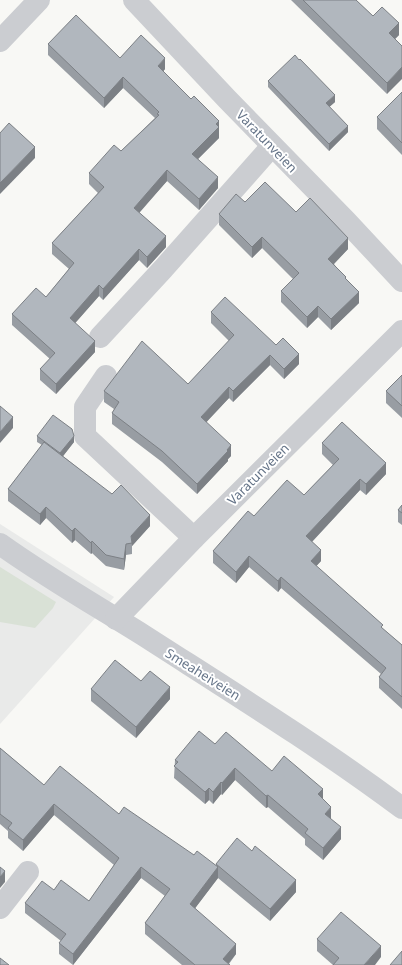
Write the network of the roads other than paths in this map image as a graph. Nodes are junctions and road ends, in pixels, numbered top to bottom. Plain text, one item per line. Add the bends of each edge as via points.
1 (39, 0) edge
2 (134, 0) edge
3 (0, 41) edge
4 (272, 146) junction
5 (402, 281) edge
6 (402, 331) edge
7 (100, 337) dead end
8 (106, 376) dead end
9 (194, 538) junction
10 (0, 544) edge
11 (116, 619) junction
12 (402, 808) edge
13 (28, 872) dead end
14 (0, 908) edge

1 - 3 street
2 - 4 street, Varatunveien
4 - 5 street, Varatunveien
4 - 7 street
6 - 9 street, Varatunveien
8 - 9 street via 85,407 85,436
9 - 11 street, Varatunveien
10 - 11 street, Smeaheiveien
11 - 12 street, Smeaheiveien via 275,720
13 - 14 street

